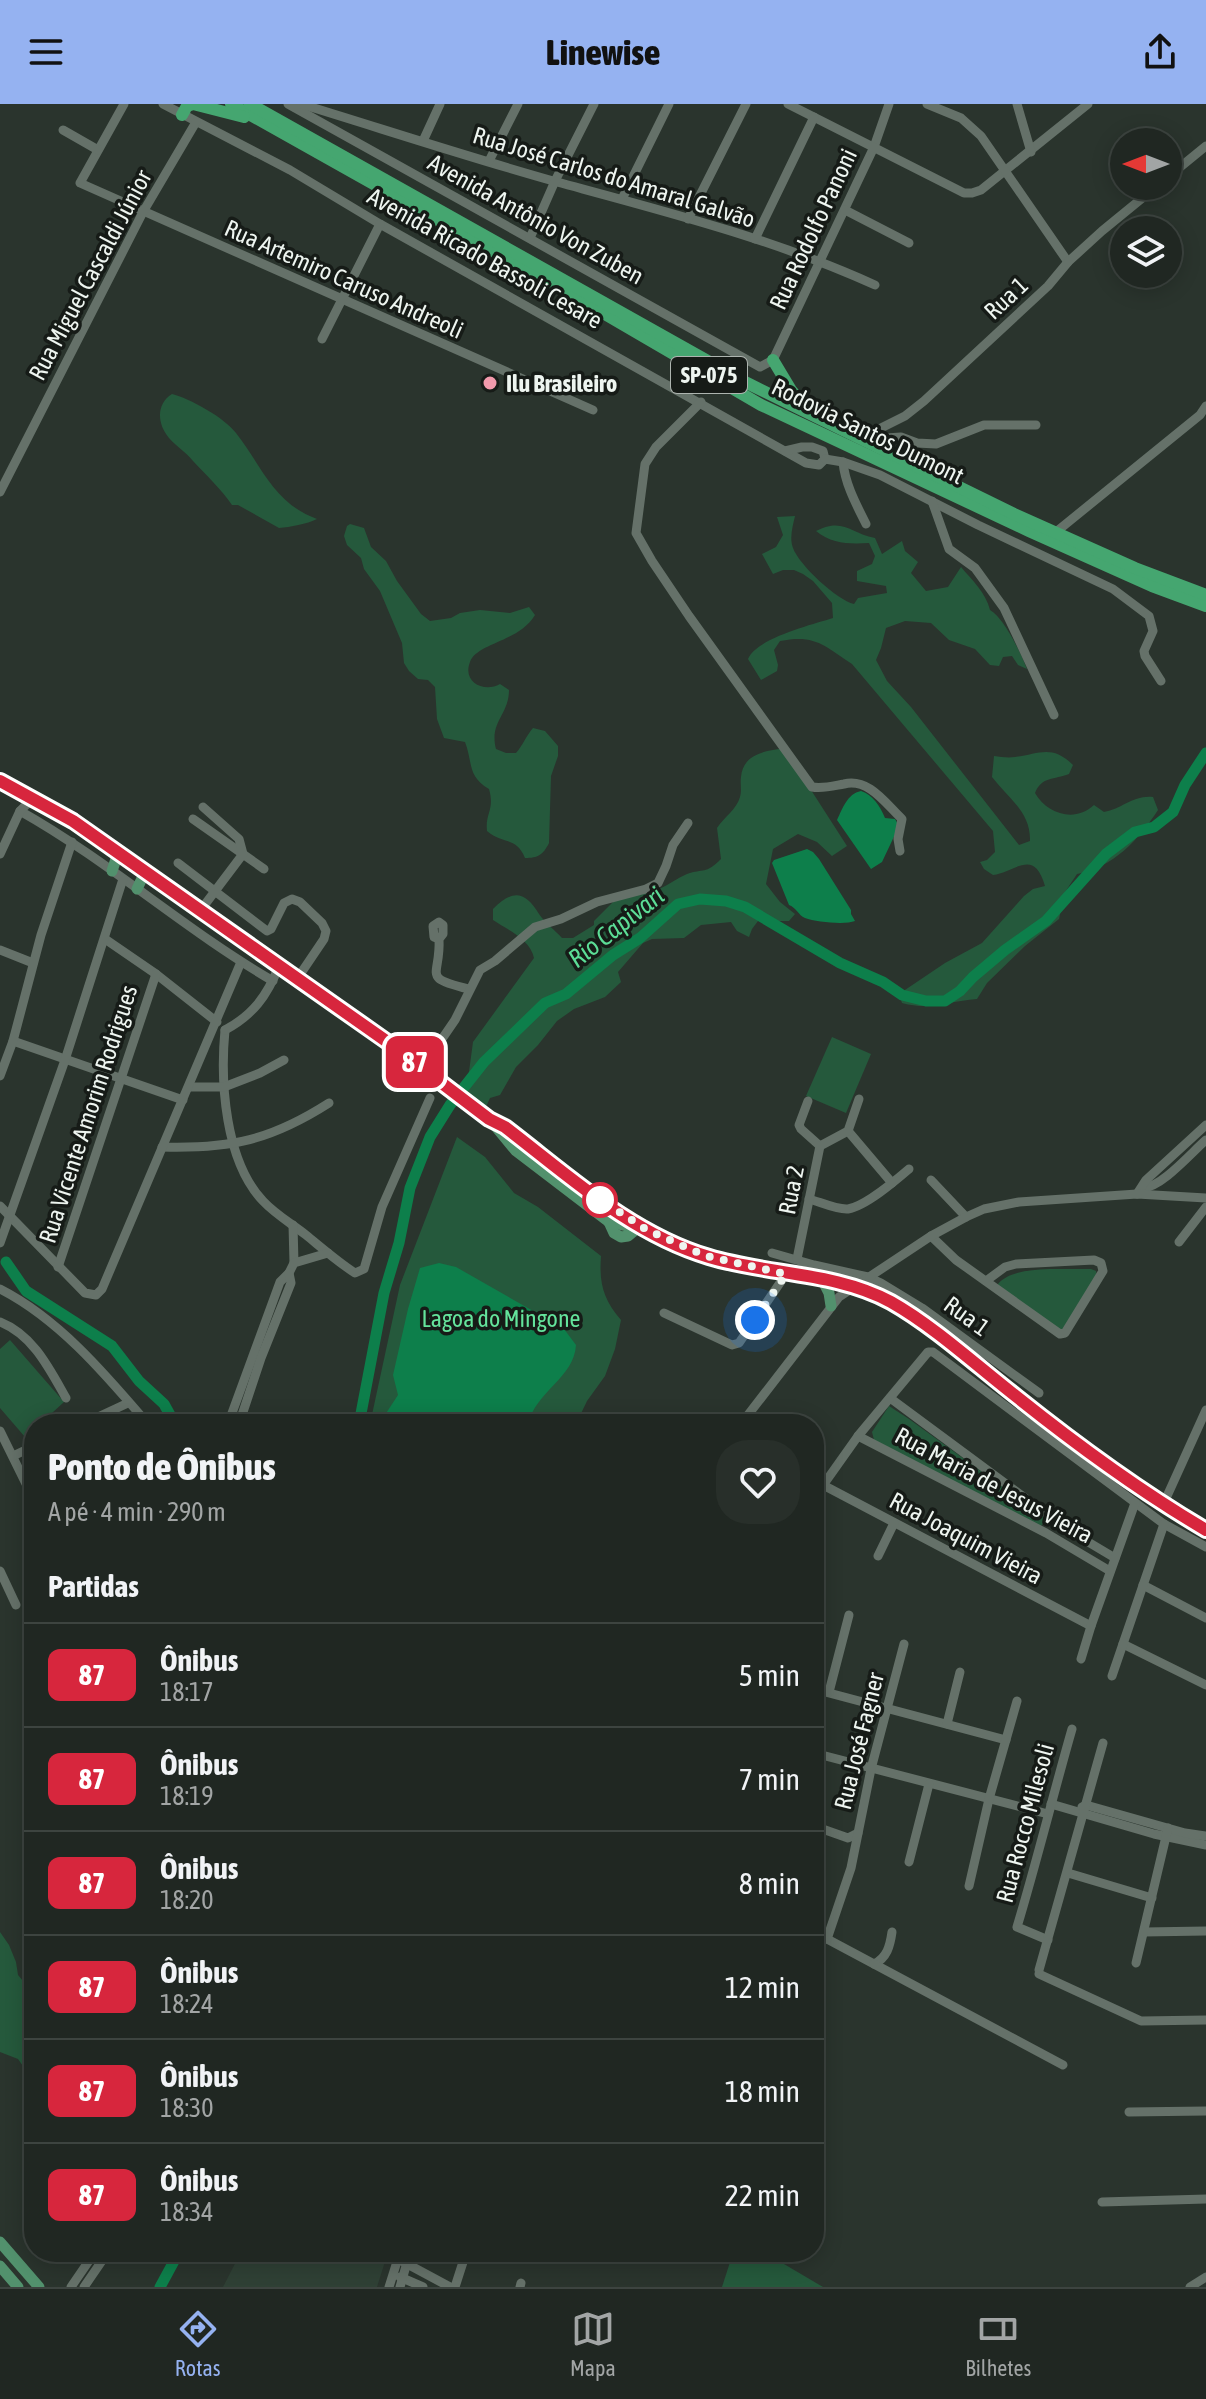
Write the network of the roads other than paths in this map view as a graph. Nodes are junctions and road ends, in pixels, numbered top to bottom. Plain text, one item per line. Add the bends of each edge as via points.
1 (124, 104) edge
2 (163, 104) edge
3 (231, 104) edge
4 (250, 104) edge
5 (288, 104) edge
6 (301, 104) edge
7 (440, 104) edge
8 (518, 104) edge
9 (594, 104) edge
10 (669, 104) edge
11 (746, 104) edge
12 (788, 104) edge
13 (889, 104) edge
14 (927, 104) edge
15 (1017, 104) edge
16 (1088, 104) edge
17 (182, 115) junction
18 (339, 115) junction
19 (814, 117) junction
20 (196, 122) junction
21 (264, 122) junction
22 (63, 130) dead end
23 (335, 130) junction
24 (423, 141) junction
25 (1206, 146) edge
26 (874, 147) junction
27 (98, 150) junction
28 (1031, 152) junction
29 (489, 161) junction
30 (1182, 166) edge
31 (1005, 171) junction
32 (555, 181) junction
33 (622, 199) junction
34 (1140, 200) edge
35 (845, 210) junction
36 (143, 212) junction
37 (688, 219) junction
38 (380, 224) junction
39 (530, 238) junction
40 (755, 239) junction
41 (909, 243) dead end
42 (821, 260) junction
43 (1068, 262) junction
44 (875, 285) dead end
45 (340, 299) junction
46 (322, 339) dead end
47 (769, 363) junction
48 (701, 402) junction
49 (1206, 406) edge
50 (593, 410) dead end
51 (811, 415) junction
52 (1036, 425) dead end
53 (785, 451) junction
54 (825, 459) junction
55 (843, 462) junction
56 (0, 492) edge
57 (932, 501) junction
58 (866, 524) dead end
59 (1056, 532) junction
60 (1206, 595) edge
61 (1206, 606) edge
62 (1161, 681) dead end
63 (1054, 715) dead end
64 (0, 781) edge
65 (20, 792) junction
66 (32, 799) junction
67 (203, 807) dead end
68 (20, 811) junction
69 (193, 819) dead end
70 (688, 823) dead end
71 (72, 842) junction
72 (900, 851) dead end
73 (118, 853) junction
74 (0, 854) edge
75 (243, 854) junction
76 (178, 863) dead end
77 (264, 869) dead end
78 (112, 871) junction
79 (145, 872) junction
80 (123, 879) junction
81 (137, 889) junction
82 (215, 889) junction
83 (200, 911) junction
84 (105, 939) junction
85 (439, 939) dead end
86 (0, 950) edge
87 (241, 962) junction
88 (33, 963) junction
89 (279, 966) junction
90 (156, 974) junction
91 (297, 979) junction
92 (273, 981) junction
93 (469, 989) junction
94 (215, 1020) junction
95 (225, 1030) junction
96 (13, 1041) junction
97 (65, 1060) junction
98 (284, 1060) dead end
99 (422, 1068) junction
100 (0, 1076) edge
101 (119, 1079) junction
102 (189, 1087) junction
103 (224, 1087) junction
104 (430, 1098) dead end
105 (859, 1099) dead end
106 (183, 1100) junction
107 (808, 1101) dead end
108 (329, 1103) dead end
109 (1206, 1125) edge
110 (848, 1131) junction
111 (1206, 1140) edge
112 (234, 1144) junction
113 (820, 1146) junction
114 (162, 1147) junction
115 (909, 1169) dead end
116 (1159, 1175) junction
117 (931, 1180) dead end
118 (892, 1183) junction
119 (1140, 1191) junction
120 (1206, 1198) edge
121 (809, 1199) junction
122 (0, 1206) edge
123 (1206, 1207) edge
124 (9, 1215) junction
125 (614, 1217) junction
126 (966, 1217) junction
127 (293, 1225) junction
128 (641, 1228) junction
129 (931, 1236) junction
130 (1179, 1242) dead end
131 (0, 1243) edge
132 (328, 1253) junction
133 (772, 1253) dead end
134 (797, 1259) junction
135 (294, 1263) junction
136 (58, 1267) junction
137 (289, 1273) junction
138 (786, 1274) junction
139 (868, 1277) junction
140 (822, 1279) junction
141 (986, 1281) junction
142 (856, 1286) junction
143 (0, 1289) edge
144 (831, 1306) junction
145 (664, 1313) dead end
146 (0, 1322) edge
147 (1039, 1393) dead end
148 (66, 1398) dead end
149 (890, 1398) junction
150 (128, 1403) junction
151 (1206, 1410) edge
152 (104, 1414) edge
153 (137, 1414) edge
154 (232, 1414) edge
155 (242, 1414) edge
156 (749, 1414) edge
157 (0, 1431) edge
158 (858, 1436) junction
159 (24, 1451) edge
160 (13, 1456) junction
161 (24, 1479) edge
162 (824, 1484) edge
163 (824, 1486) edge
164 (1135, 1503) junction
165 (1163, 1505) junction
166 (1055, 1520) junction
167 (894, 1523) junction
168 (1164, 1524) junction
169 (1068, 1530) junction
170 (1206, 1530) edge
171 (1046, 1533) junction
172 (1061, 1542) junction
173 (1206, 1547) edge
174 (878, 1556) dead end
175 (1115, 1558) junction
176 (0, 1571) edge
177 (1110, 1571) junction
178 (1143, 1585) junction
179 (16, 1605) dead end
180 (849, 1615) dead end
181 (1206, 1618) edge
182 (1091, 1626) junction
183 (904, 1644) dead end
184 (1123, 1644) junction
185 (1081, 1659) dead end
186 (960, 1672) dead end
187 (1112, 1676) dead end
188 (1206, 1685) edge
189 (824, 1691) edge
190 (829, 1692) junction
191 (1017, 1701) dead end
192 (887, 1708) junction
193 (947, 1724) junction
194 (1072, 1729) dead end
195 (1006, 1740) junction
196 (1103, 1743) dead end
197 (824, 1757) edge
198 (871, 1769) junction
199 (929, 1784) junction
200 (989, 1799) junction
201 (1049, 1809) junction
202 (1081, 1810) junction
203 (824, 1830) edge
204 (858, 1833) junction
205 (1167, 1833) junction
206 (1206, 1836) edge
207 (1206, 1845) edge
208 (909, 1862) dead end
209 (1068, 1873) junction
210 (969, 1886) dead end
211 (1152, 1898) junction
212 (1206, 1931) edge
213 (892, 1932) dead end
214 (1144, 1932) junction
215 (824, 1937) edge
216 (827, 1939) junction
217 (1048, 1940) junction
218 (1136, 1963) dead end
219 (871, 1964) junction
220 (1206, 2020) edge
221 (1063, 2065) dead end
222 (1206, 2111) edge
223 (1129, 2112) dead end
224 (1206, 2199) edge
225 (1102, 2202) dead end
226 (0, 2242) edge
227 (88, 2262) edge
228 (101, 2262) edge
229 (463, 2262) edge
230 (408, 2264) joint
231 (0, 2266) edge
232 (1206, 2277) edge
233 (399, 2280) edge
234 (18, 2287) edge
235 (39, 2287) edge
236 (71, 2287) edge
237 (84, 2287) edge
238 (389, 2287) edge
239 (423, 2287) edge
240 (452, 2287) edge
241 (1190, 2287) edge

1 - 27 street
2 - 17 street, Avenida Ricado Bassoli Cesare
3 - 21 highway, Rodovia Santos Dumont / SP-075
4 - 51 highway, Rodovia Santos Dumont / SP-075
5 - 23 street, Avenida Antônio Von Zuben
6 - 18 street, Rua José Carlos do Amaral Galvão
7 - 24 street
8 - 29 street
9 - 32 street
10 - 33 street
11 - 37 street
12 - 19 street
13 - 26 street, Rua Rodolfo Panoni
14 - 31 street via 961,118
15 - 28 street
16 - 28 street
17 - 20 street, Avenida Ricado Bassoli Cesare
17 - 21 highway via 193,104
18 - 23 street
18 - 24 street, Rua José Carlos do Amaral Galvão
19 - 26 street
19 - 40 street
20 - 36 street, Rua Miguel Cascaldi Júnior
20 - 38 street, Avenida Ricado Bassoli Cesare
21 - 61 highway, Rodovia Santos Dumont / SP-075 via 761,405 1029,531
22 - 27 street
23 - 39 street, Avenida Antônio Von Zuben
24 - 29 street, Rua José Carlos do Amaral Galvão
25 - 30 street
26 - 31 street via 964,193 981,190
26 - 35 street, Rua Rodolfo Panoni
27 - 36 street, Rua Artemiro Caruso Andreoli via 80,183
28 - 31 street
29 - 32 street, Rua José Carlos do Amaral Galvão
31 - 43 street
32 - 33 street, Rua José Carlos do Amaral Galvão
32 - 39 street
33 - 37 street, Rua José Carlos do Amaral Galvão
34 - 43 street, Rua 1
35 - 41 street
35 - 42 street, Rua Rodolfo Panoni
36 - 45 street, Rua Artemiro Caruso Andreoli
36 - 56 street, Rua Miguel Cascaldi Júnior
37 - 40 street, Rua José Carlos do Amaral Galvão
38 - 45 street
38 - 48 street, Avenida Ricado Bassoli Cesare
39 - 47 street, Avenida Antônio Von Zuben via 760,367
40 - 42 street, Rua José Carlos do Amaral Galvão
42 - 44 street, Rua José Carlos do Amaral Galvão
42 - 47 street, Rua Rodolfo Panoni
43 - 52 street, Rua 1 via 924,401 875,431 886,438 936,444 984,425
45 - 46 street
45 - 50 street, Rua Artemiro Caruso Andreoli
47 - 51 highway via 775,378
48 - 53 street, Avenida Ricado Bassoli Cesare
48 - 72 street via 645,464 636,533 812,787 855,781 868,786 902,819
49 - 59 street
51 - 59 highway, Rodovia Santos Dumont / SP-075
53 - 54 street, Avenida Ricado Bassoli Cesare via 813,465
53 - 54 street, Avenida Ricado Bassoli Cesare via 812,447 823,451
54 - 55 street
55 - 57 street
55 - 58 street
57 - 62 street via 1113,589 1149,616 1153,631 1144,651
57 - 63 street via 949,549 975,568 1004,608
59 - 60 highway, Rodovia Santos Dumont / SP-075
64 - 65 main road
65 - 66 main road
65 - 68 street
66 - 68 street
66 - 73 main road
67 - 75 street via 239,839
68 - 71 street
68 - 74 street
69 - 75 street
70 - 93 street via 658,883 535,927 480,970
71 - 78 street
71 - 88 street
73 - 78 main road
73 - 79 main road
75 - 77 street
75 - 82 street
76 - 82 street
78 - 80 street
79 - 81 main road
79 - 83 main road
80 - 81 street
80 - 84 street
81 - 87 street
82 - 83 street
82 - 91 street via 267,931 292,899 322,923 324,939
83 - 89 main road
84 - 90 street
84 - 97 street
85 - 93 street via 435,973 440,980
86 - 88 street
87 - 92 street
87 - 94 street
88 - 96 street
89 - 91 main road
89 - 92 street
90 - 94 street
90 - 101 street, Rua Vicente Amorim Rodrigues
91 - 99 main road
92 - 95 street via 260,1005
93 - 99 street
94 - 95 street
94 - 102 street
95 - 103 street
96 - 97 street
96 - 100 street
97 - 101 street
97 - 124 street
98 - 103 street
99 - 125 main road via 489,1119 516,1151
101 - 106 street
101 - 136 street, Rua Vicente Amorim Rodrigues
102 - 103 street
102 - 106 street
103 - 112 street
104 - 132 street via 382,1207 364,1269 353,1272
105 - 110 street
106 - 114 street
107 - 113 street via 799,1125
108 - 112 street via 292,1125
109 - 116 street
110 - 113 street, Rua 2
110 - 118 street
111 - 116 street
112 - 114 street
112 - 127 street via 241,1168 262,1201
113 - 121 street, Rua 2
114 - 136 street via 102,1289 96,1295 85,1293
115 - 118 street
116 - 119 street
117 - 126 street
118 - 121 street via 848,1209
119 - 120 street
119 - 126 street via 1019,1202
121 - 134 street, Rua 2
122 - 124 street
123 - 130 street
124 - 131 street
124 - 136 street
125 - 128 main road
125 - 128 main road via 614,1233 621,1237
126 - 129 street
127 - 132 street
127 - 135 street
128 - 138 main road via 706,1256
129 - 139 street
129 - 141 street
132 - 135 street
133 - 134 street, Rua 1
134 - 139 street, Rua 1
135 - 137 street
137 - 154 street via 280,1282
137 - 155 street via 291,1283
138 - 140 main road
138 - 145 street via 739,1343 732,1345
139 - 142 street
139 - 147 street, Rua 1 via 922,1308
140 - 142 main road
140 - 144 main road
141 - 141 street via 1016,1264 1094,1260 1103,1271 1060,1334
142 - 144 street
142 - 165 main road via 911,1314
143 - 150 street via 79,1348
144 - 156 street
146 - 148 street via 29,1341
149 - 158 street
149 - 164 street via 933,1352
149 - 166 street, Rua Maria de Jesus Vieira
150 - 152 street
150 - 153 street
151 - 165 street
157 - 160 street
158 - 162 street
158 - 171 street, Rua Maria de Jesus Vieira
159 - 160 street
160 - 161 street
163 - 167 street, Rua Joaquim Vieira
164 - 168 street
164 - 175 street
165 - 170 main road
166 - 169 street, Rua Maria de Jesus Vieira
166 - 171 street
167 - 174 street
167 - 182 street, Rua Joaquim Vieira
168 - 173 street
168 - 178 street
169 - 172 street
169 - 175 street, Rua Maria de Jesus Vieira
171 - 172 street, Rua Maria de Jesus Vieira
172 - 177 street, Rua Maria de Jesus Vieira
175 - 177 street
176 - 179 street
177 - 182 street
178 - 181 street
178 - 184 street
180 - 190 street
182 - 185 street
183 - 192 street, Rua José Fagner
184 - 187 street
184 - 188 street
186 - 193 street
189 - 190 street
190 - 192 street
191 - 195 street
192 - 193 street
192 - 198 street, Rua José Fagner
193 - 195 street
194 - 201 street, Rua Rocco Milesoli
195 - 200 street
196 - 202 street
197 - 198 street
198 - 199 street
198 - 204 street, Rua José Fagner
199 - 200 street
199 - 208 street
200 - 201 street
200 - 210 street
201 - 202 street
201 - 217 street, Rua Rocco Milesoli via 1017,1927
202 - 205 street
202 - 209 street
203 - 204 street via 848,1838
204 - 216 street, Rua José Fagner
205 - 206 street
205 - 207 street
205 - 211 street
209 - 211 street
209 - 217 street
211 - 214 street
212 - 214 street
213 - 219 street via 887,1953
214 - 218 street
215 - 216 street
216 - 219 street
217 - 220 street via 1039,1972 1141,2021
219 - 221 street
222 - 223 street
224 - 225 street
226 - 235 main road
227 - 236 street
228 - 237 street
229 - 240 street
230 - 233 street
230 - 240 street
231 - 234 main road
232 - 241 street
233 - 238 street
233 - 239 street

